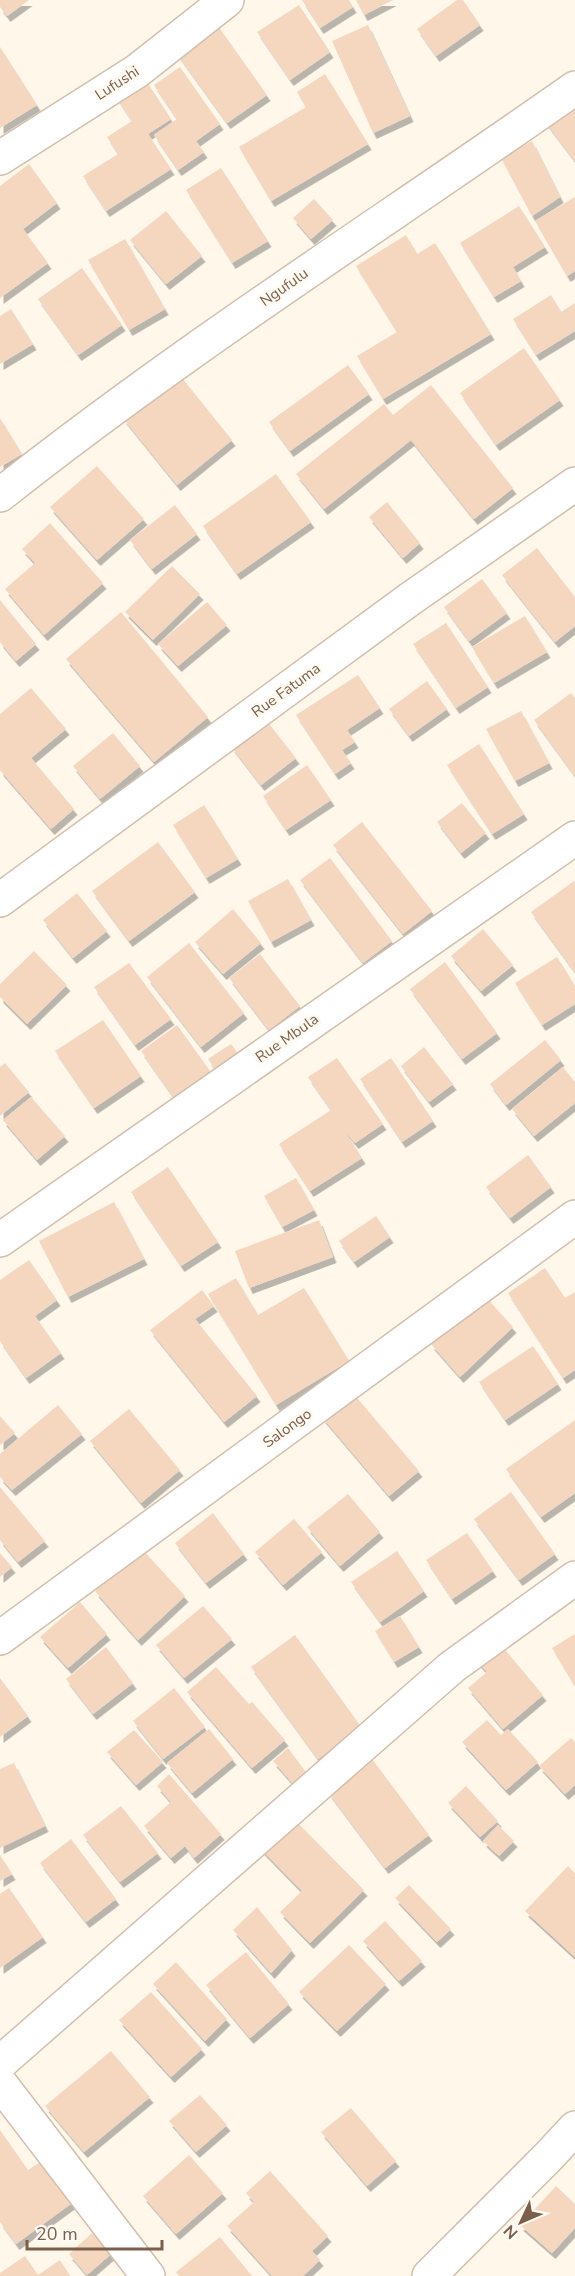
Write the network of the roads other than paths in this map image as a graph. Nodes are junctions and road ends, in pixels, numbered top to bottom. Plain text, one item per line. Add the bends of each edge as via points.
1 (227, 0) edge
2 (575, 88) edge
3 (0, 158) edge
4 (575, 484) edge
5 (0, 495) edge
6 (575, 838) edge
7 (0, 900) edge
8 (575, 1217) edge
9 (0, 1240) edge
10 (575, 1578) edge
11 (0, 1638) edge
12 (0, 2063) edge
13 (0, 2083) edge
14 (575, 2128) edge
15 (148, 2276) edge
16 (429, 2276) edge

1 - 3 street, Lufushi via 137,71
2 - 5 street, Ngufulu via 263,301
4 - 7 street, Rue Fatuma via 410,599
6 - 9 street, Rue Mbula
8 - 11 street, Salongo
10 - 12 street via 452,1667
13 - 15 street
14 - 16 street

